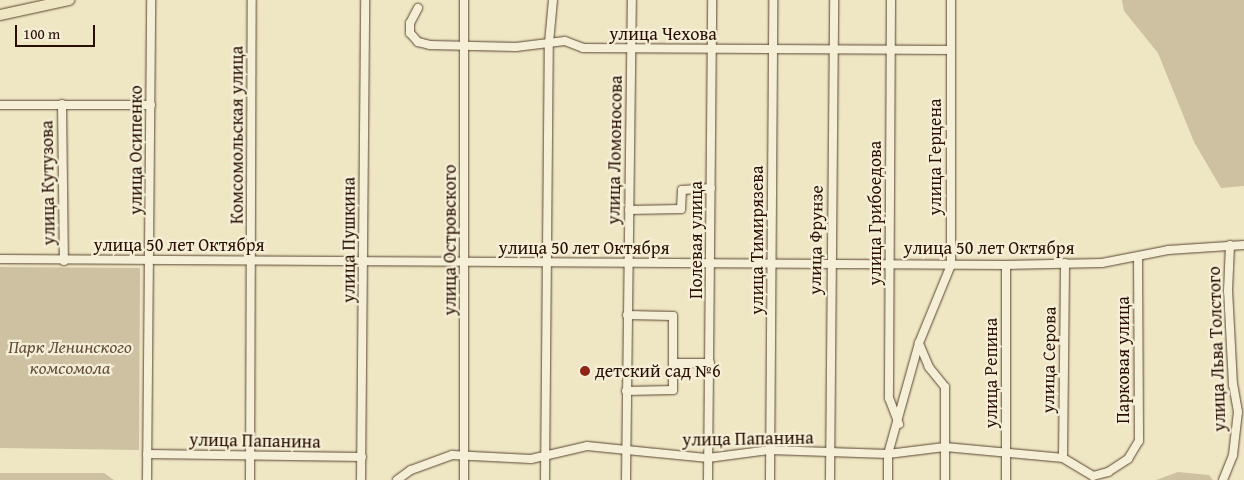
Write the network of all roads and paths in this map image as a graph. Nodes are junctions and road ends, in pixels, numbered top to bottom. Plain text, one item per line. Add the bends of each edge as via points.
1 (69, 0) edge
2 (151, 0) edge
3 (252, 0) edge
4 (365, 0) edge
5 (464, 0) edge
6 (553, 0) edge
7 (632, 0) edge
8 (712, 0) edge
9 (773, 0) edge
10 (834, 0) edge
11 (891, 0) edge
12 (951, 0) edge
13 (418, 8) dead end
14 (0, 15) edge
15 (548, 44) junction
16 (465, 45) junction
17 (834, 47) junction
18 (632, 49) junction
19 (772, 49) junction
20 (890, 49) junction
21 (712, 50) junction
22 (950, 50) junction
23 (62, 104) junction
24 (0, 105) edge
25 (151, 106) junction
26 (712, 188) junction
27 (629, 210) junction
28 (1230, 244) junction
29 (1244, 245) edge
30 (1138, 257) junction
31 (0, 259) edge
32 (150, 260) junction
33 (252, 260) junction
34 (64, 261) junction
35 (364, 261) junction
36 (465, 263) junction
37 (546, 263) junction
38 (628, 263) junction
39 (711, 263) junction
40 (772, 263) junction
41 (1066, 263) junction
42 (831, 264) junction
43 (890, 264) junction
44 (950, 265) junction
45 (1006, 265) junction
46 (628, 315) junction
47 (920, 343) junction
48 (710, 362) junction
49 (672, 363) junction
50 (626, 391) junction
51 (899, 424) junction
52 (945, 447) junction
53 (626, 450) junction
54 (770, 450) junction
55 (1006, 451) junction
56 (830, 453) junction
57 (147, 454) junction
58 (888, 454) junction
59 (464, 455) junction
60 (545, 455) junction
61 (250, 456) junction
62 (362, 458) junction
63 (708, 458) junction
64 (1063, 458) junction
65 (1128, 460) joint
66 (147, 480) edge
67 (250, 480) edge
68 (361, 480) edge
69 (397, 480) edge
70 (464, 480) edge
71 (545, 480) edge
72 (626, 480) edge
73 (708, 480) edge
74 (770, 480) edge
75 (830, 480) edge
76 (888, 480) edge
77 (945, 480) edge
78 (1006, 480) edge
79 (1223, 480) edge

1 - 14 main road
2 - 25 street, улица Осипенко
3 - 33 street, Комсомольская улица
4 - 35 street, улица Пушкина
5 - 16 street, улица Островского
6 - 15 street
7 - 18 street, улица Ломоносова
8 - 21 street, Полевая улица
9 - 19 street, улица Тимирязева
10 - 17 street, улица Фрунзе
11 - 20 street, улица Грибоедова
12 - 22 street, улица Герцена
13 - 16 street, улица Чехова via 410,23 410,34 418,42
15 - 16 street, улица Чехова
15 - 18 street, улица Чехова via 565,41 583,48
15 - 37 street
16 - 36 street, улица Островского
17 - 19 street, улица Чехова
17 - 20 street, улица Чехова
17 - 42 street, улица Фрунзе
18 - 21 street, улица Чехова
18 - 27 street, улица Ломоносова
19 - 21 street, улица Чехова
19 - 40 street, улица Тимирязева
20 - 22 street, улица Чехова
20 - 43 street, улица Грибоедова
21 - 26 street, Полевая улица
22 - 44 street, улица Герцена
23 - 24 street
23 - 25 street
23 - 34 street, улица Кутузова
25 - 32 street, улица Осипенко
26 - 27 street via 682,190 681,209
26 - 39 street, Полевая улица
27 - 38 street, улица Ломоносова
28 - 29 street, улица 50 лет Октября
28 - 30 street, улица 50 лет Октября via 1168,250
28 - 79 street, улица Льва Толстого via 1228,292 1233,385 1238,412 1233,455
30 - 41 street, улица 50 лет Октября via 1102,263
30 - 65 street, Парковая улица via 1139,442
31 - 34 street, улица 50 лет Октября
32 - 33 street, улица 50 лет Октября
32 - 34 street, улица 50 лет Октября
32 - 57 street, улица Осипенко
33 - 35 street, улица 50 лет Октября
33 - 61 street, Комсомольская улица
35 - 36 street, улица 50 лет Октября
35 - 62 street, улица Пушкина
36 - 37 street, улица 50 лет Октября
36 - 59 street, улица Островского
37 - 38 street, улица 50 лет Октября
37 - 60 street
38 - 39 street, улица 50 лет Октября
38 - 46 street, улица Ломоносова
39 - 40 street, улица 50 лет Октября
39 - 48 street, Полевая улица
40 - 42 street, улица 50 лет Октября
40 - 54 street, улица Тимирязева
41 - 45 street, улица 50 лет Октября
41 - 64 street, улица Серова
42 - 43 street, улица 50 лет Октября
42 - 56 street, улица Фрунзе
43 - 44 street, улица 50 лет Октября
43 - 51 street, улица Грибоедова via 889,398
44 - 45 street, улица 50 лет Октября
44 - 47 street, улица Герцена
45 - 55 street, улица Репина
46 - 49 street via 672,316
46 - 50 street, улица Ломоносова
47 - 51 street, улица Герцена
47 - 52 street via 929,367 945,387
48 - 49 street
48 - 63 street, Полевая улица
49 - 50 street via 673,390
50 - 53 street, улица Ломоносова
51 - 58 street, улица Герцена
52 - 55 street, улица Папанина
52 - 58 street, улица Папанина
52 - 77 street
53 - 60 street, улица Папанина via 587,446
53 - 63 street, улица Папанина
53 - 72 street, улица Ломоносова
54 - 56 street, улица Папанина
54 - 63 street, улица Папанина
54 - 74 street, улица Тимирязева
55 - 64 street, улица Папанина
55 - 78 street, улица Репина
56 - 58 street, улица Папанина
56 - 75 street, улица Фрунзе
57 - 61 street, улица Папанина
57 - 66 street, улица Осипенко
58 - 76 street
59 - 60 street, улица Папанина via 506,460
59 - 69 street, улица Папанина via 452,455 411,470
59 - 70 street, улица Островского
60 - 71 street
61 - 62 street, улица Папанина
61 - 67 street, Комсомольская улица
62 - 68 street, улица Пушкина
63 - 73 street, Полевая улица
64 - 65 street, улица Папанина via 1093,476 1108,472

